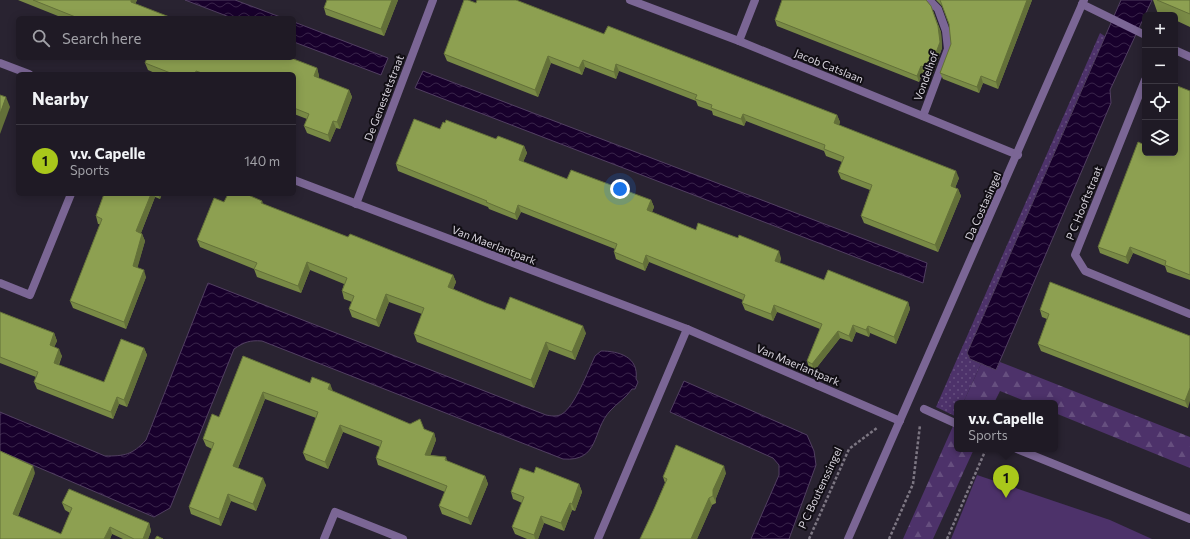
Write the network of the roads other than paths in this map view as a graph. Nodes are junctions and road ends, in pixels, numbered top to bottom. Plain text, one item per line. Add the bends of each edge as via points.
1 (433, 0) edge
2 (630, 0) edge
3 (755, 0) edge
4 (929, 0) edge
5 (1083, 2) edge
6 (648, 3) edge
7 (1142, 34) edge
8 (739, 41) junction
9 (1178, 51) edge
10 (1190, 56) edge
11 (0, 63) edge
12 (24, 72) edge
13 (1143, 84) edge
14 (923, 116) junction
15 (1018, 155) junction
16 (296, 181) edge
17 (70, 196) edge
18 (356, 204) junction
19 (0, 283) edge
20 (1190, 314) edge
21 (687, 329) junction
22 (924, 409) dead end
23 (900, 421) junction
24 (954, 423) edge
25 (1025, 452) edge
26 (1190, 520) edge
27 (324, 539) edge
28 (403, 539) edge
29 (598, 539) edge
30 (848, 539) edge

1 - 18 street, De Genestetstraat
2 - 6 street, Jacob Catslaan
3 - 8 street
4 - 14 street, Vondelhof via 938,9 946,31 948,49
5 - 7 street
5 - 15 street, Da Costasingel
6 - 8 street, Jacob Catslaan
8 - 14 street, Jacob Catslaan
9 - 10 street
11 - 12 street
13 - 20 street, P C Hooftstraat via 1076,255 1085,271
14 - 15 street, Jacob Catslaan
15 - 23 street, Da Costasingel
16 - 18 street, Van Maerlantpark
17 - 19 street via 30,295
18 - 21 street, Van Maerlantpark
21 - 23 street, Van Maerlantpark
21 - 29 street
22 - 24 street
23 - 30 street
25 - 26 street
27 - 28 street via 335,512

